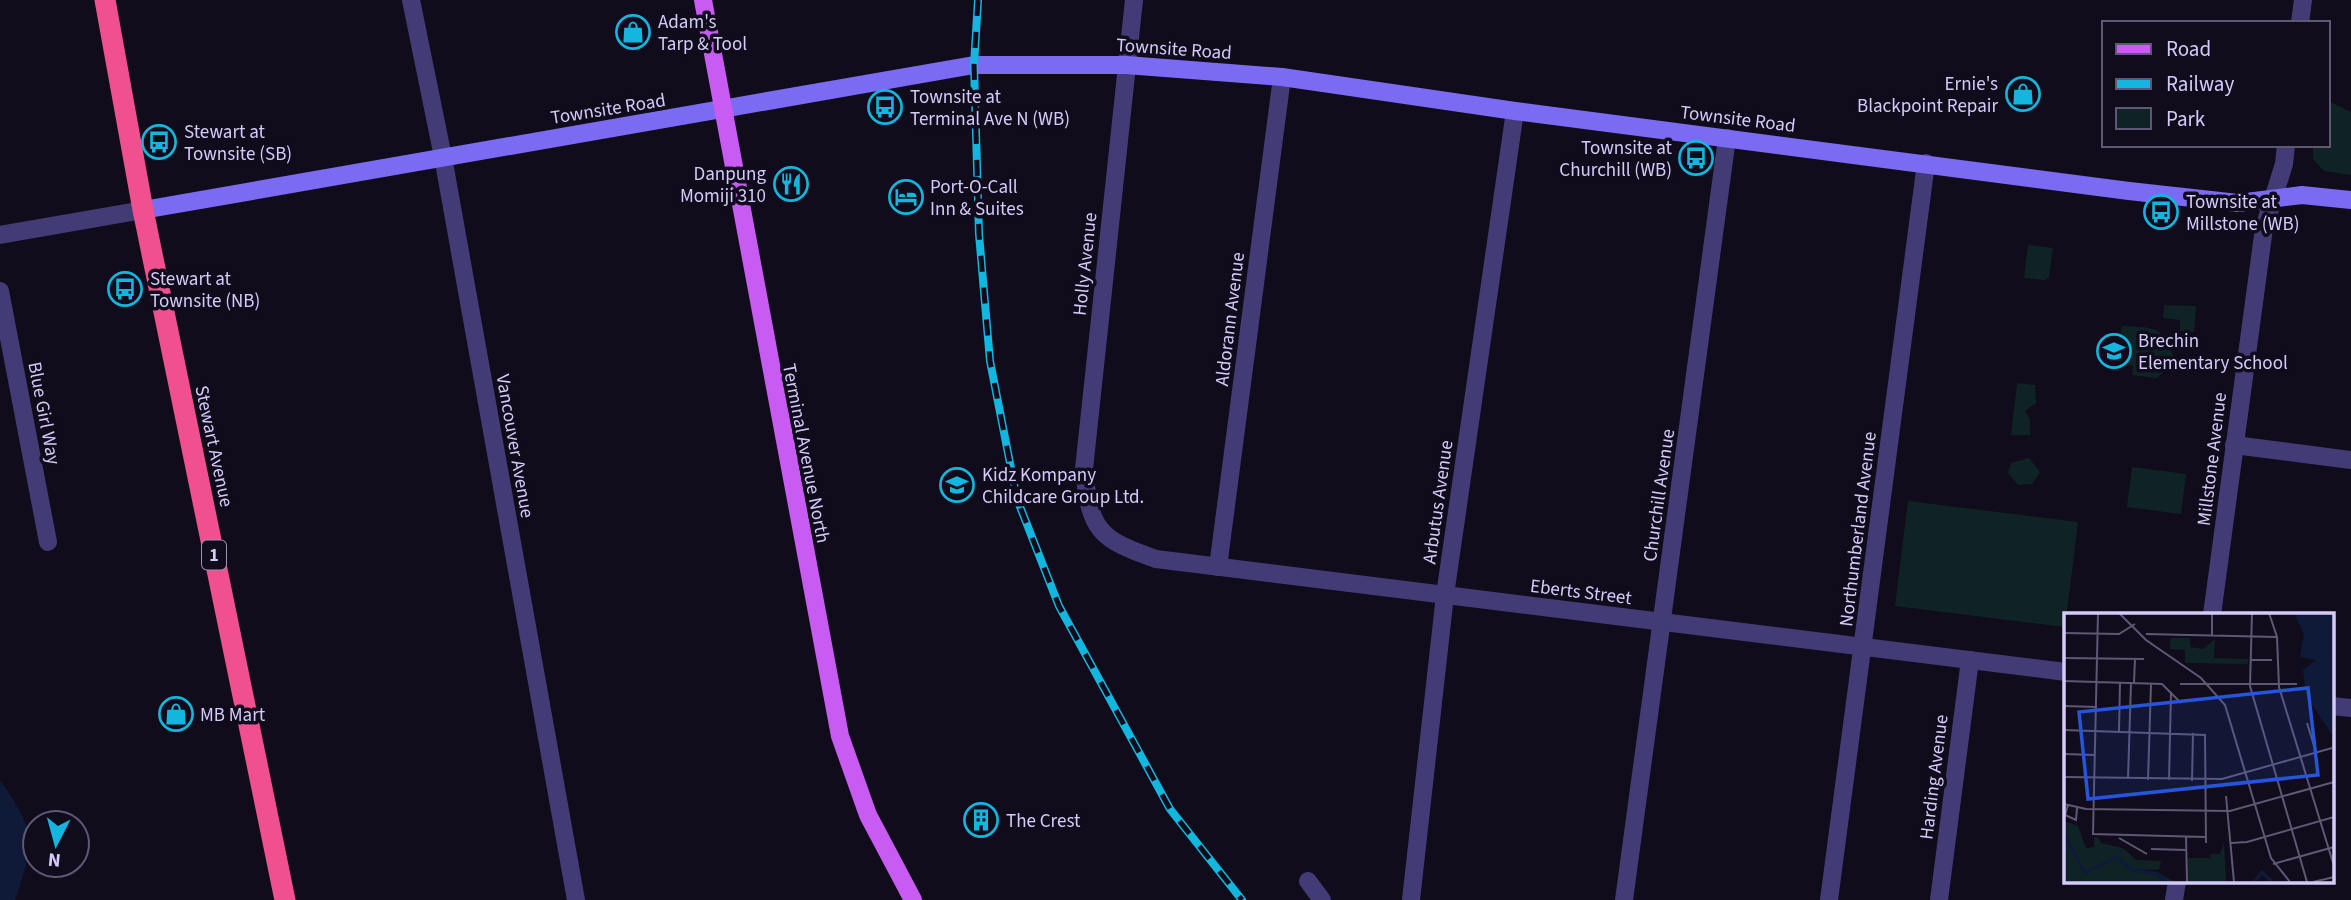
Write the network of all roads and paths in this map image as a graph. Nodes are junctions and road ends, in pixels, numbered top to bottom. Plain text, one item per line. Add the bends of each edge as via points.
1 (105, 0) edge
2 (411, 0) edge
3 (703, 0) edge
4 (1134, 0) edge
5 (2303, 0) edge
6 (2300, 21) edge
7 (1126, 65) junction
8 (1282, 77) junction
9 (723, 111) junction
10 (1515, 111) junction
11 (1727, 138) junction
12 (2286, 147) edge
13 (443, 157) junction
14 (1926, 163) junction
15 (2273, 198) junction
16 (2351, 200) edge
17 (143, 210) junction
18 (0, 235) edge
19 (0, 291) edge
20 (2234, 445) junction
21 (2351, 460) edge
22 (1098, 530) joint
23 (48, 542) dead end
24 (1218, 567) junction
25 (1445, 595) junction
26 (2212, 613) edge
27 (1662, 622) junction
28 (1863, 646) junction
29 (1970, 660) junction
30 (2064, 672) edge
31 (1308, 881) dead end
32 (285, 900) edge
33 (576, 900) edge
34 (914, 900) edge
35 (1322, 900) edge
36 (1411, 900) edge
37 (1624, 900) edge
38 (1829, 900) edge
39 (1939, 900) edge

1 - 17 highway, Stewart Avenue / 1
2 - 13 street, Vancouver Avenue
3 - 9 main road, Terminal Avenue North
4 - 7 street, Holly Avenue
5 - 6 street
7 - 8 street, Townsite Road
7 - 9 street, Townsite Road via 974,65
7 - 22 street, Holly Avenue via 1084,469 1087,504
8 - 10 street, Townsite Road
8 - 24 street, Aldorann Avenue
9 - 13 street, Townsite Road
9 - 34 main road, Terminal Avenue North via 840,736 868,815
10 - 11 street, Townsite Road
10 - 25 street, Arbutus Avenue
11 - 14 street, Townsite Road
11 - 27 street, Churchill Avenue
12 - 15 street, Millstone Avenue
13 - 17 street, Townsite Road
13 - 33 street, Vancouver Avenue
14 - 15 street, Townsite Road via 2238,203
14 - 28 street, Northumberland Avenue
15 - 16 street, Townsite Road via 2302,195
15 - 20 street, Millstone Avenue via 2264,229
17 - 18 street, Townsite Road
17 - 32 highway, Stewart Avenue / 1
19 - 23 street, Blue Girl Way
20 - 21 street
20 - 26 street, Millstone Avenue
22 - 24 street, Eberts Street via 1125,549 1156,559
24 - 25 street, Eberts Street
25 - 27 street, Eberts Street
25 - 36 street, Arbutus Avenue
27 - 28 street, Eberts Street
27 - 37 street, Churchill Avenue
28 - 29 street, Eberts Street
28 - 38 street, Northumberland Avenue
29 - 30 street, Eberts Street
29 - 39 street, Harding Avenue
31 - 35 street

